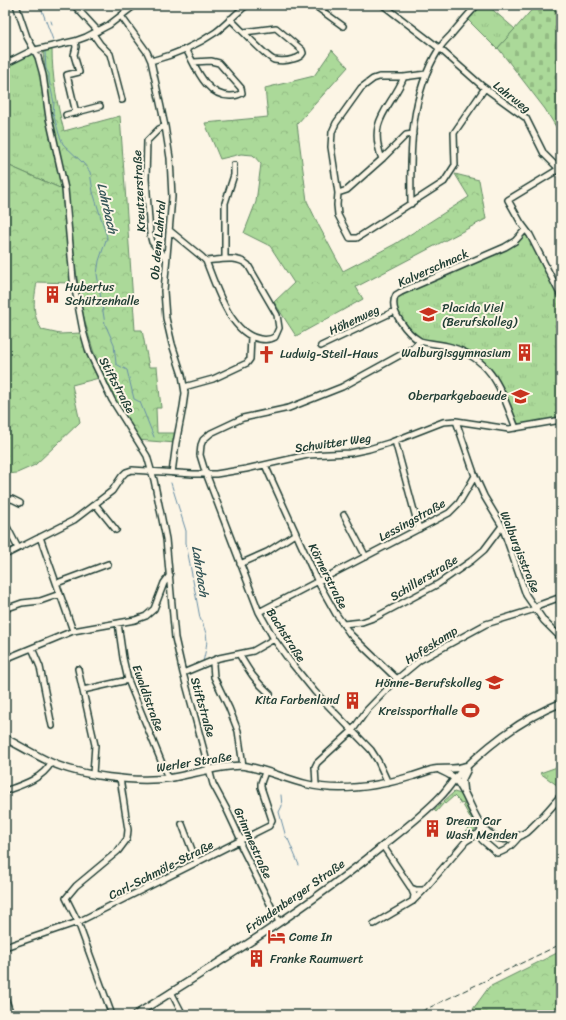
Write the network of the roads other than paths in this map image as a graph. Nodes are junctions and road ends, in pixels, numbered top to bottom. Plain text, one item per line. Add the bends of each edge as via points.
1 (16, 5) edge
2 (74, 5) edge
3 (135, 5) edge
4 (247, 5) edge
5 (314, 5) edge
6 (383, 5) edge
7 (477, 5) edge
8 (121, 16) junction
9 (230, 20) junction
10 (343, 26) dead end
11 (96, 32) junction
12 (244, 32) junction
13 (75, 41) junction
14 (439, 48) junction
15 (186, 49) junction
16 (34, 50) junction
17 (151, 62) junction
18 (193, 62) junction
19 (5, 64) edge
20 (426, 74) junction
21 (404, 77) junction
22 (485, 88) junction
23 (122, 100) dead end
24 (100, 106) dead end
25 (76, 112) junction
26 (66, 115) dead end
27 (165, 126) junction
28 (413, 134) junction
29 (382, 160) junction
30 (234, 165) dead end
31 (560, 170) edge
32 (338, 193) junction
33 (411, 204) junction
34 (169, 230) junction
35 (526, 230) junction
36 (166, 258) junction
37 (225, 259) junction
38 (206, 261) junction
39 (561, 296) edge
40 (395, 312) junction
41 (252, 336) junction
42 (420, 341) junction
43 (321, 346) dead end
44 (184, 387) junction
45 (561, 420) edge
46 (456, 421) junction
47 (516, 428) junction
48 (395, 441) junction
49 (265, 465) junction
50 (151, 471) junction
51 (172, 473) junction
52 (207, 475) junction
53 (475, 476) junction
54 (5, 500) edge
55 (20, 503) dead end
56 (95, 504) junction
57 (344, 515) dead end
58 (5, 523) edge
59 (502, 526) junction
60 (418, 529) junction
61 (116, 530) dead end
62 (295, 534) junction
63 (40, 537) junction
64 (18, 548) junction
65 (5, 555) edge
66 (366, 556) junction
67 (108, 564) dead end
68 (240, 564) junction
69 (170, 575) junction
70 (318, 582) junction
71 (57, 583) junction
72 (60, 594) junction
73 (561, 597) edge
74 (5, 609) edge
75 (535, 609) junction
76 (259, 612) junction
77 (118, 623) junction
78 (343, 624) junction
79 (73, 632) junction
80 (274, 638) junction
81 (561, 638) edge
82 (32, 648) junction
83 (238, 654) junction
84 (5, 659) edge
85 (215, 660) junction
86 (78, 669) dead end
87 (183, 673) junction
88 (397, 679) junction
89 (128, 680) junction
90 (83, 690) junction
91 (270, 694) dead end
92 (561, 703) edge
93 (52, 726) dead end
94 (352, 731) junction
95 (5, 738) edge
96 (51, 762) junction
97 (471, 763) junction
98 (243, 766) junction
99 (438, 769) junction
100 (210, 771) junction
101 (265, 772) junction
102 (93, 774) junction
103 (120, 778) junction
104 (168, 778) junction
105 (455, 779) junction
106 (388, 783) junction
107 (316, 785) junction
108 (447, 789) junction
109 (5, 791) edge
110 (464, 792) junction
111 (561, 796) edge
112 (182, 824) dead end
113 (481, 830) junction
114 (519, 837) junction
115 (241, 840) junction
116 (383, 846) junction
117 (197, 863) junction
118 (412, 888) junction
119 (424, 890) junction
120 (413, 901) junction
121 (78, 922) junction
122 (280, 922) junction
123 (374, 924) dead end
124 (5, 947) edge
125 (171, 992) junction
126 (5, 997) edge
127 (11, 1015) edge
128 (112, 1015) edge
129 (135, 1015) edge
130 (183, 1015) edge

1 - 16 street, Stiftstraße
2 - 11 street
3 - 8 street
4 - 9 street
5 - 10 street
6 - 14 street, Lahrweg
7 - 14 street
8 - 11 street
8 - 17 street, Ob dem Lahrtal via 147,52
9 - 12 street
9 - 15 street via 216,32
11 - 13 street
11 - 23 street via 100,44 110,54
12 - 12 street via 275,60 286,61 302,55 302,50 276,28
13 - 16 street
13 - 25 street via 74,55 79,72 67,75
14 - 20 street
14 - 22 street, Lahrweg
15 - 17 street
15 - 18 street
16 - 19 street
16 - 50 street, Stiftstraße via 43,75 49,118 65,189 73,279 83,331 89,352 112,400 143,450
17 - 27 street, Ob dem Lahrtal
18 - 18 street via 205,83 216,93 226,96 242,93 241,88 219,64 211,61
20 - 21 street
20 - 28 street via 417,104
21 - 29 street via 378,124 377,140
21 - 32 street via 373,79 361,88 336,123 332,132 331,147
22 - 31 street, Lahrweg via 526,118 544,154
22 - 33 street via 454,133 455,165 444,182
24 - 25 street
25 - 26 street
27 - 34 street, Ob dem Lahrtal via 172,178
27 - 36 street, Kreutzerstraße via 147,141 146,179 151,239
28 - 29 street via 406,135
28 - 33 street via 410,160
29 - 32 street via 347,190
30 - 37 street via 234,174 225,203
31 - 35 street via 508,200
32 - 33 street via 338,215 350,238 357,238
34 - 36 street, Ob dem Lahrtal
34 - 38 street
35 - 39 street
35 - 40 street, Kalverschnack via 515,241 498,250 398,293 393,302
36 - 44 street, Ob dem Lahrtal via 166,318
37 - 38 street
37 - 41 street via 242,261 248,265 277,315 279,332 275,337 268,340
38 - 41 street via 228,313 239,327
40 - 42 street via 406,329
40 - 43 street, Höhenweg
41 - 44 street via 250,359 247,363 213,379
42 - 47 street via 465,352 483,364 498,385
42 - 52 street, Bachstraße via 413,348 342,387 289,408 243,418 211,432 203,440 200,450
44 - 51 street, Ob dem Lahrtal via 184,407
45 - 47 street, Schwitter Weg
46 - 47 street, Schwitter Weg
46 - 48 street, Schwitter Weg via 437,423
46 - 53 street, Walburgisstraße
48 - 49 street, Schwitter Weg via 358,451 308,455
48 - 60 street
49 - 52 street, Schwitter Weg
49 - 62 street, Körnerstraße
50 - 51 street, Schwitter Weg
50 - 56 street, Schwitter Weg via 126,472 112,491
50 - 69 street, Stiftstraße via 166,539
51 - 52 street, Schwitter Weg
52 - 68 street, Bachstraße
53 - 59 street, Walburgisstraße
53 - 60 street, Lessingstraße via 454,509
54 - 55 street via 12,499
56 - 61 street
56 - 63 street via 74,520
57 - 66 street
58 - 64 street
59 - 75 street, Walburgisstraße via 526,595
59 - 78 street, Schillerstraße via 484,550 438,584 376,618
60 - 66 street, Lessingstraße
62 - 68 street
62 - 70 street, Körnerstraße
63 - 64 street
63 - 71 street
64 - 65 street
66 - 70 street, Lessingstraße
67 - 71 street
68 - 76 street, Bachstraße
69 - 77 street via 150,613 142,618
69 - 87 street, Stiftstraße via 175,638
70 - 76 street, Lessingstraße
70 - 78 street, Körnerstraße
71 - 72 street
72 - 74 street
72 - 79 street
73 - 75 street, Hofeskamp
75 - 81 street, Walburgisstraße
75 - 88 street, Hofeskamp via 486,624 420,660
76 - 80 street, Bachstraße
77 - 79 street
77 - 89 street, Ewaldistraße
78 - 88 street, Körnerstraße via 350,634
79 - 82 street
80 - 83 street via 253,650
80 - 94 street, Bachstraße via 315,692
82 - 84 street
82 - 93 street via 40,667
83 - 85 street
83 - 91 street via 250,675
85 - 87 street
85 - 98 street via 214,677 238,731
86 - 90 street
87 - 100 street, Stiftstraße
88 - 94 street, Hofeskamp via 367,710
89 - 90 street
89 - 104 street, Ewaldistraße
90 - 102 street via 95,753
92 - 97 main road, Werler Straße via 542,710 508,732
94 - 106 street, Bachstraße via 371,750
94 - 107 street, Hofeskamp via 317,763
95 - 96 main road, Werler Straße
96 - 102 main road, Werler Straße
96 - 109 street via 44,773
97 - 99 main road, Werler Straße via 456,769
97 - 105 main road, Werler Straße
97 - 110 main road via 463,778
98 - 100 main road, Werler Straße
98 - 101 main road, Werler Straße
99 - 105 main road
99 - 106 main road, Werler Straße
99 - 108 main road via 447,778
100 - 104 main road, Werler Straße
100 - 115 street, Grimmestraße via 213,784
101 - 107 main road, Werler Straße
101 - 115 street, Carl-Schmöle-Straße via 261,787 271,823
102 - 103 main road, Werler Straße
103 - 104 main road, Werler Straße
103 - 121 street via 128,830 127,839 122,848 76,886 66,898
105 - 108 main road, Fröndenberger Straße
105 - 110 main road
106 - 107 main road, Werler Straße via 349,788
108 - 110 main road via 456,788
108 - 116 main road, Fröndenberger Straße
110 - 113 main road
111 - 114 main road via 527,832
112 - 117 street
113 - 114 main road via 500,838
113 - 114 street via 482,840 495,852 502,852
113 - 119 street via 466,841
115 - 117 street, Carl-Schmöle-Straße
115 - 122 street, Grimmestraße via 241,846
116 - 118 street
116 - 122 main road, Fröndenberger Straße via 338,882
117 - 121 street, Carl-Schmöle-Straße
118 - 119 street
118 - 120 street
119 - 120 street
120 - 123 street
121 - 124 street, Carl-Schmöle-Straße
121 - 128 street
122 - 125 main road, Fröndenberger Straße
125 - 129 main road, Fröndenberger Straße
125 - 130 street
126 - 127 street

